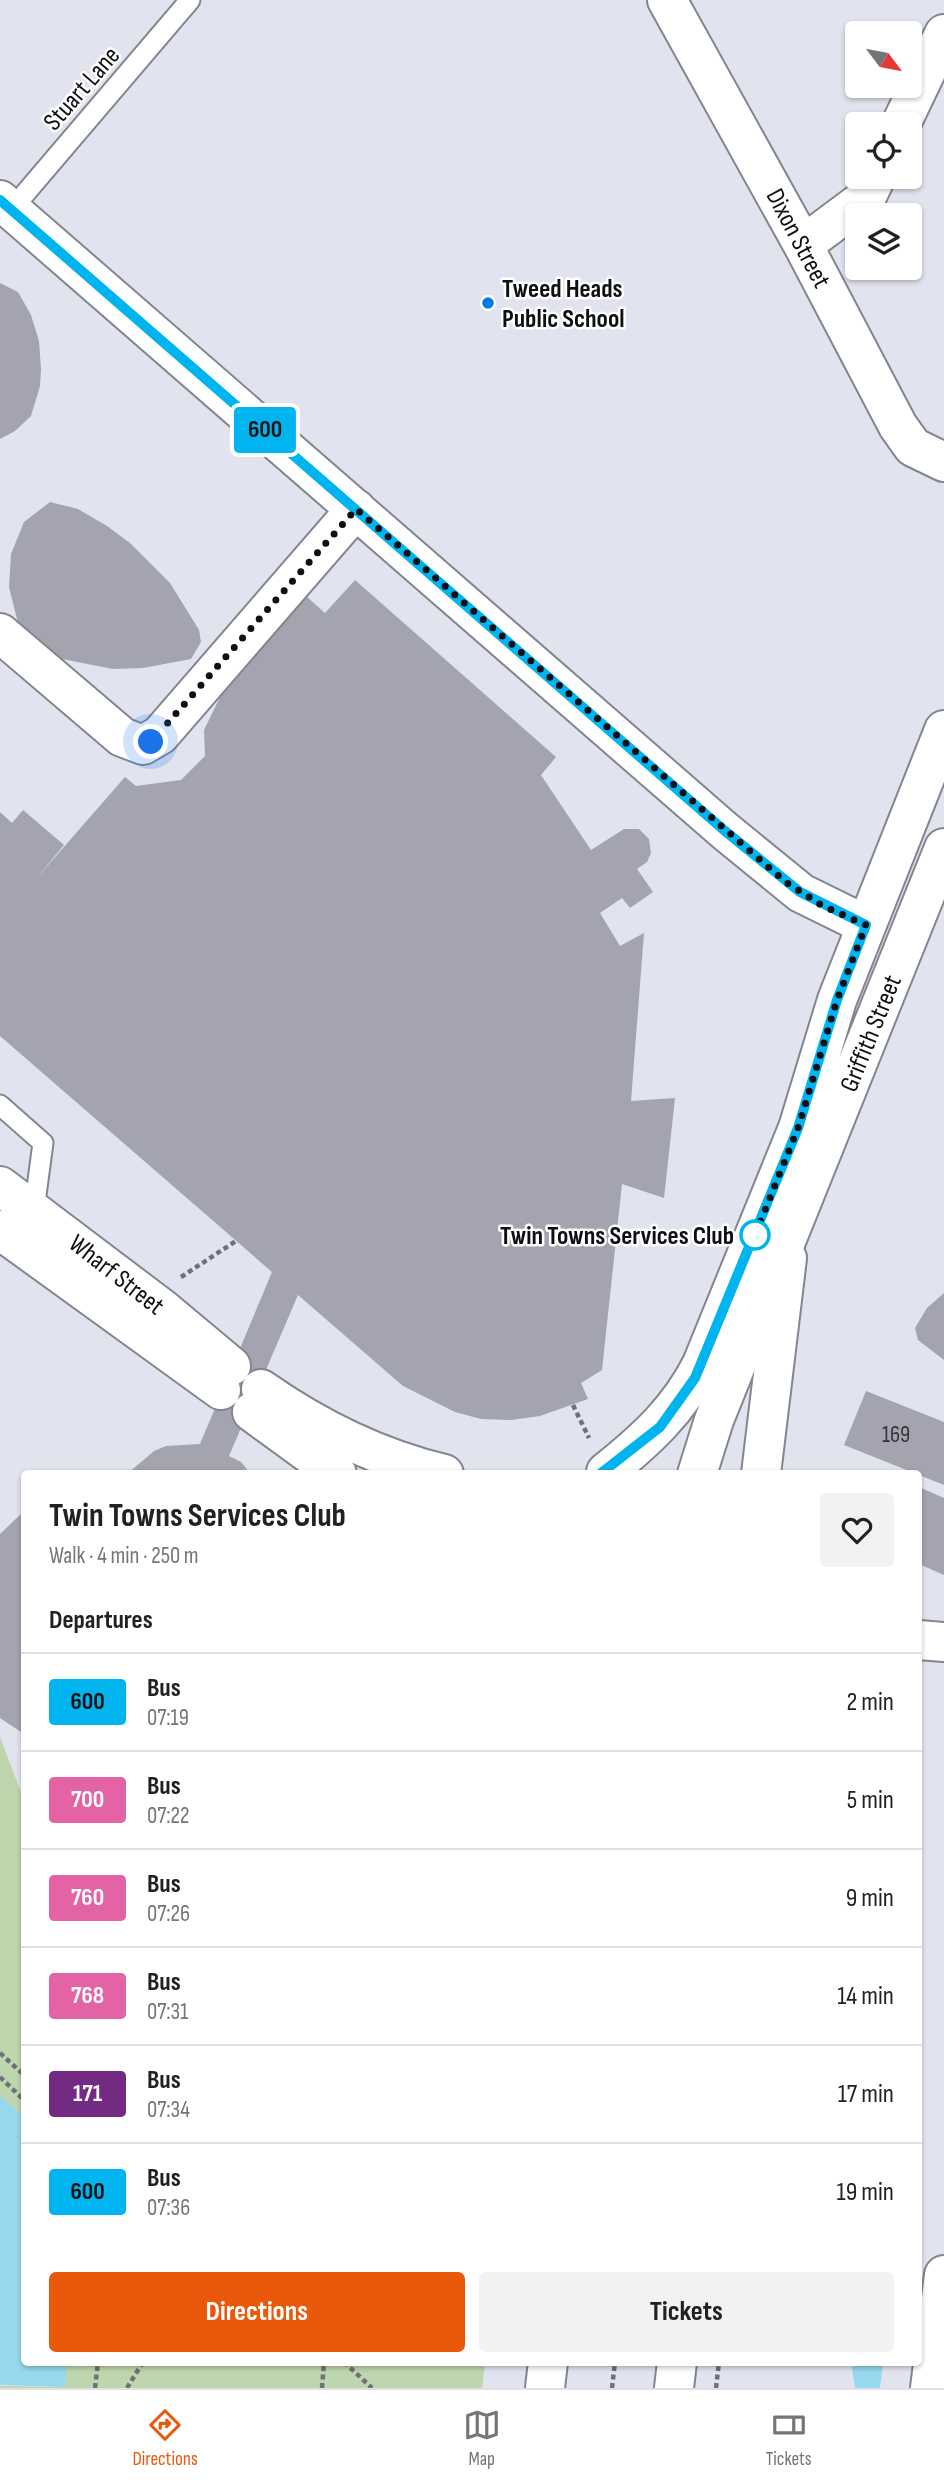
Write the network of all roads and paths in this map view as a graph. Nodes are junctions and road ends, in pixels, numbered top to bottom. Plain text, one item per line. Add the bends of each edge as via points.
1 (191, 0) edge
2 (667, 0) edge
3 (944, 34) edge
4 (907, 112) edge
5 (870, 189) edge
6 (5, 205) edge
7 (803, 245) junction
8 (944, 462) edge
9 (356, 509) junction
10 (0, 633) edge
11 (944, 730) edge
12 (944, 848) edge
13 (919, 912) junction
14 (866, 925) junction
15 (0, 1105) edge
16 (0, 1186) edge
17 (34, 1210) junction
18 (794, 1218) junction
19 (0, 1230) edge
20 (236, 1241) dead end
21 (169, 1285) dead end
22 (573, 1405) dead end
23 (601, 1466) edge
24 (334, 1470) edge
25 (428, 1470) edge
26 (633, 1470) edge
27 (698, 1470) edge
28 (761, 1470) edge
29 (922, 1640) edge
30 (944, 1642) edge
31 (0, 2053) edge
32 (21, 2072) edge
33 (0, 2077) edge
34 (21, 2097) edge
35 (944, 2275) edge
36 (97, 2366) edge
37 (141, 2366) edge
38 (324, 2366) edge
39 (348, 2366) edge
40 (548, 2366) edge
41 (615, 2366) edge
42 (677, 2366) edge
43 (719, 2366) edge
44 (94, 2388) edge
45 (127, 2388) edge
46 (322, 2388) edge
47 (373, 2388) edge
48 (545, 2388) edge
49 (612, 2388) edge
50 (674, 2388) edge
51 (716, 2388) edge
52 (930, 2388) edge

1 - 6 lane, Stuart Lane
2 - 7 street, Dixon Street
3 - 4 street
5 - 7 street via 866,198
6 - 9 street
7 - 8 street, Dixon Street via 898,426 913,447
9 - 10 street via 160,735 143,745 122,737
9 - 14 street via 787,883
11 - 14 street, Griffith Street
12 - 13 street, Griffith Street
13 - 14 street via 893,923
13 - 18 street, Griffith Street
14 - 23 street, Griffith Street via 837,1000 798,1128 702,1364 664,1422
15 - 17 lane via 43,1143
16 - 17 street, Wharf Street
17 - 19 street, Wharf Street via 226,1378
18 - 27 street, Griffith Street
18 - 28 street, Griffith Street
20 - 21 path
22 - 23 path
23 - 26 street
24 - 25 street via 257,1401 399,1463
29 - 30 street
31 - 32 path
33 - 34 path
35 - 52 street
36 - 44 path
37 - 45 path
38 - 46 path
39 - 47 path
40 - 48 street
41 - 49 path
42 - 50 street
43 - 51 path

